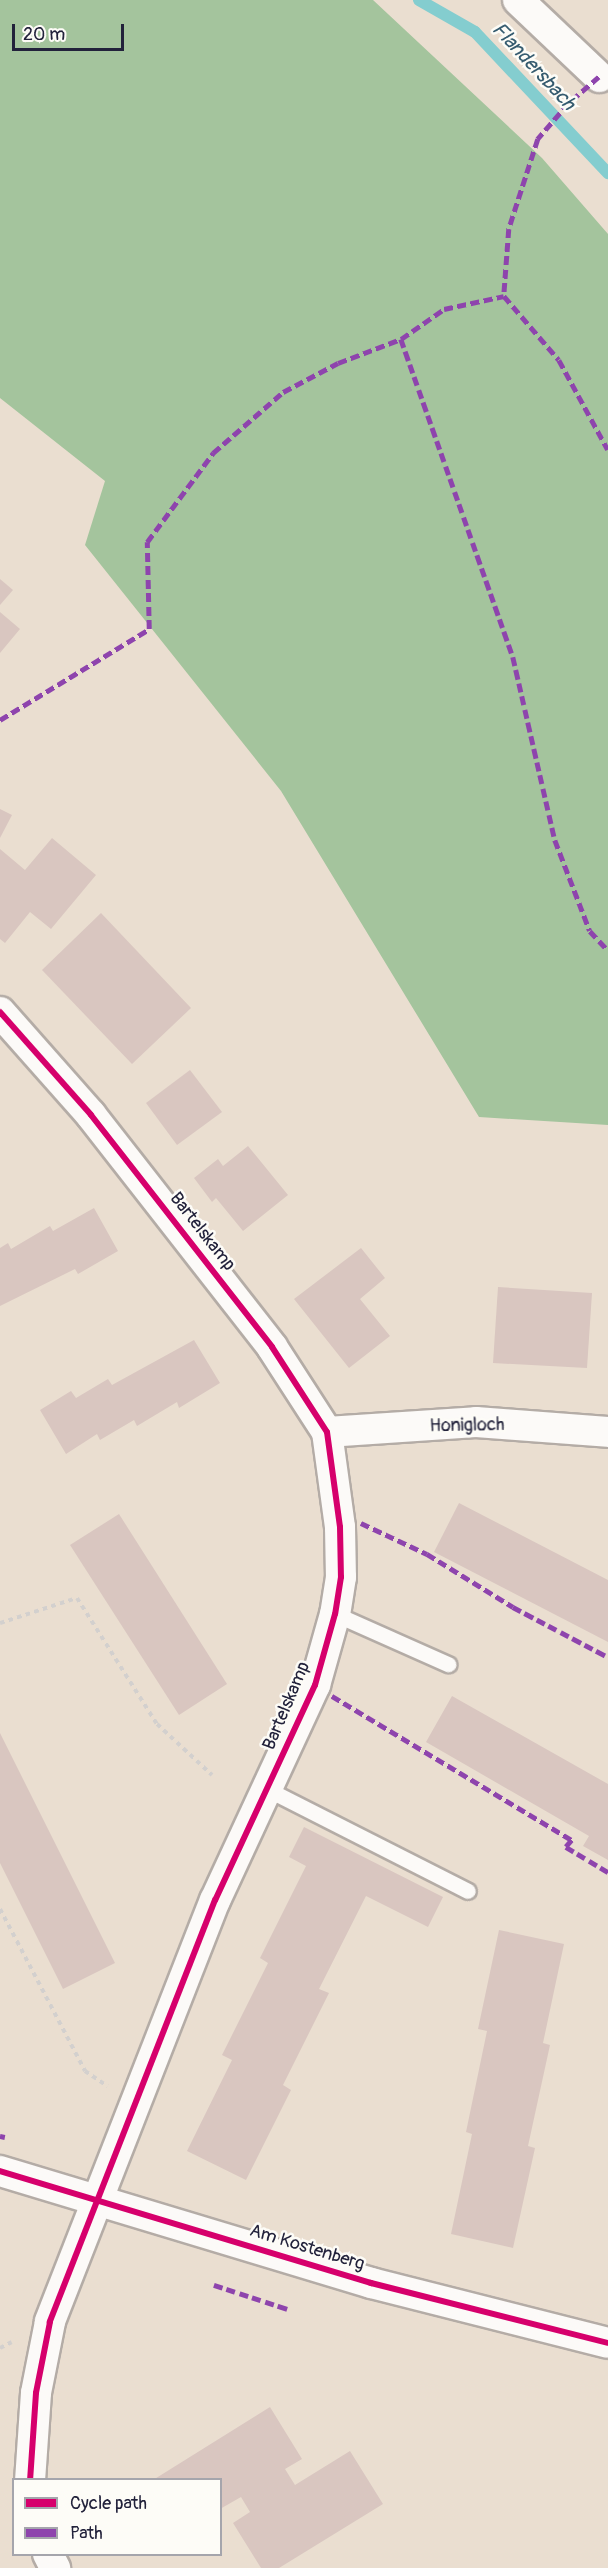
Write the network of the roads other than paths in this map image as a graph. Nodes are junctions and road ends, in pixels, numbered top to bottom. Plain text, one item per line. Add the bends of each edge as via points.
1 (518, 0) edge
2 (599, 77) dead end
3 (0, 1012) edge
4 (327, 1432) junction
5 (608, 1432) edge
6 (335, 1614) junction
7 (448, 1664) dead end
8 (267, 1789) junction
9 (468, 1891) dead end
10 (0, 2171) edge
11 (101, 2201) junction
12 (608, 2343) edge
13 (30, 2478) edge

1 - 2 street
3 - 4 street, Bartelskamp via 91,1115 211,1266 272,1347
4 - 5 street, Honigloch via 476,1422
4 - 6 street, Bartelskamp via 340,1527 341,1577
6 - 7 lane
6 - 8 street, Bartelskamp via 315,1685
8 - 9 lane
8 - 11 street, Bartelskamp via 215,1900
10 - 11 street, Am Kostenberg
11 - 12 street, Am Kostenberg via 371,2283
11 - 13 street, Bartelskamp via 50,2322 36,2393

